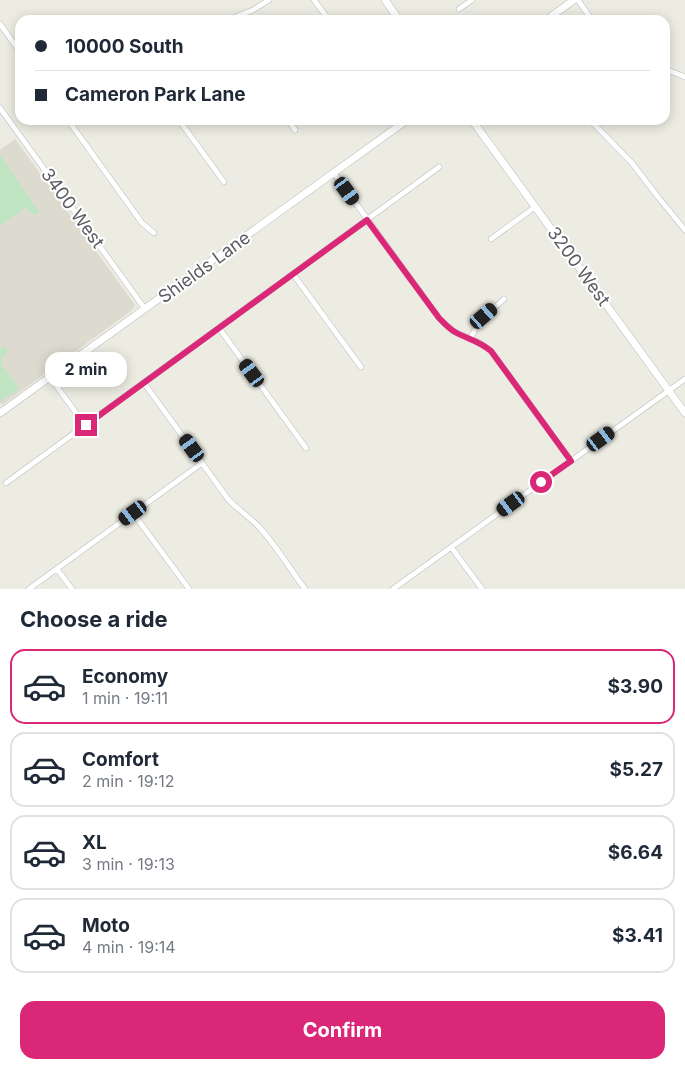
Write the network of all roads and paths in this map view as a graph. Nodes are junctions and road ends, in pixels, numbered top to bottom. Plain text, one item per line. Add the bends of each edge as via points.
1 (268, 0) edge
2 (314, 0) edge
3 (385, 0) edge
4 (472, 0) edge
5 (574, 0) edge
6 (578, 0) edge
7 (459, 9) dead end
8 (240, 15) edge
9 (325, 15) edge
10 (396, 15) edge
11 (553, 15) edge
12 (588, 15) edge
13 (0, 24) edge
14 (15, 45) edge
15 (670, 71) edge
16 (685, 77) edge
17 (0, 108) edge
18 (72, 125) edge
19 (183, 125) edge
20 (292, 125) edge
21 (401, 125) edge
22 (476, 125) edge
23 (595, 125) edge
24 (295, 130) dead end
25 (439, 168) dead end
26 (334, 173) junction
27 (224, 182) dead end
28 (535, 207) junction
29 (367, 220) junction
30 (685, 230) edge
31 (154, 233) dead end
32 (491, 239) dead end
33 (293, 274) junction
34 (504, 299) dead end
35 (145, 308) junction
36 (219, 328) junction
37 (470, 339) junction
38 (361, 367) dead end
39 (50, 377) junction
40 (685, 379) edge
41 (144, 383) junction
42 (669, 390) junction
43 (0, 413) edge
44 (685, 413) edge
45 (86, 425) junction
46 (306, 448) dead end
47 (571, 461) junction
48 (202, 463) junction
49 (6, 483) dead end
50 (133, 513) junction
51 (451, 547) junction
52 (57, 569) junction
53 (29, 589) edge
54 (72, 589) edge
55 (189, 589) edge
56 (305, 589) edge
57 (393, 589) edge
58 (482, 589) edge

1 - 8 street
2 - 9 street
3 - 10 main road
4 - 7 street
5 - 11 main road
6 - 12 street
13 - 14 street
15 - 16 street
17 - 35 street, 3400 West
18 - 31 street via 142,223
19 - 27 street
20 - 24 street
21 - 26 main road, Shields Lane
22 - 28 main road, 3200 West
23 - 30 street via 627,157
25 - 29 street
26 - 29 street
26 - 35 main road, Shields Lane
28 - 32 street
28 - 42 main road, 3200 West
29 - 33 street
29 - 37 street via 445,325
33 - 36 street
33 - 38 street
34 - 37 street via 480,321
35 - 39 main road, Shields Lane
36 - 41 street
36 - 46 street
37 - 47 street via 491,351
39 - 43 main road, Shields Lane
39 - 45 street
40 - 42 street
41 - 45 street
41 - 48 street
42 - 44 main road, 3200 West
42 - 47 street
45 - 49 street
47 - 51 street
48 - 50 street
48 - 56 street via 234,506 262,530
50 - 52 street
50 - 55 street
51 - 57 street
51 - 58 street
52 - 53 street
52 - 54 street

